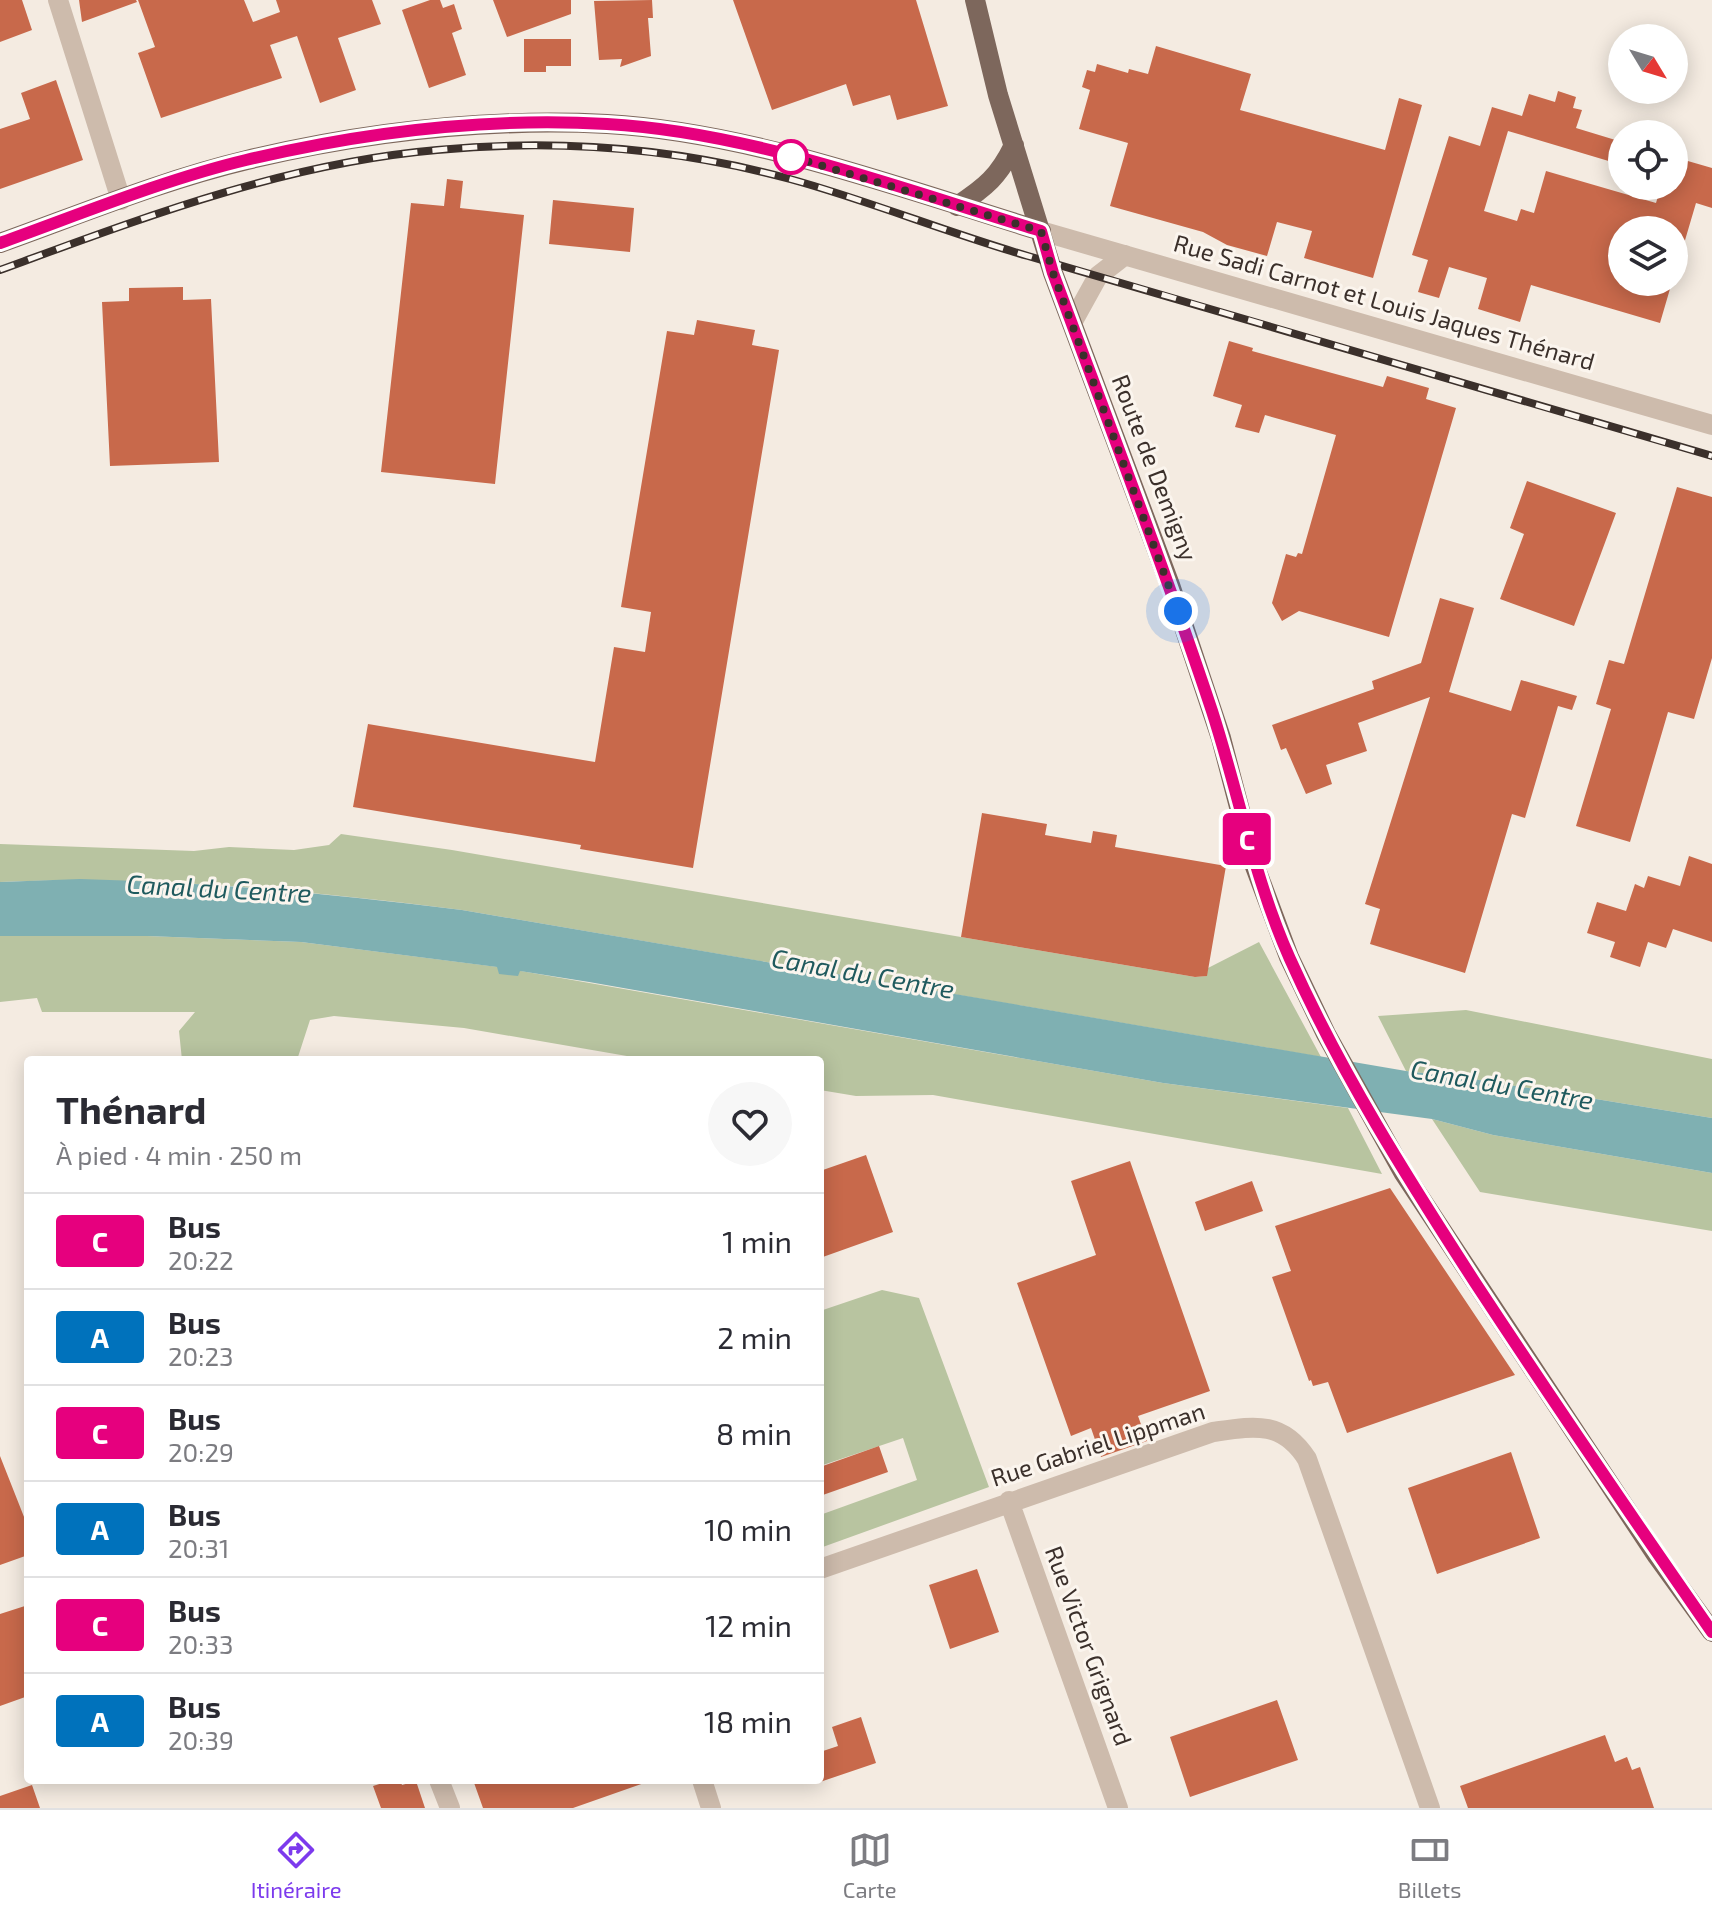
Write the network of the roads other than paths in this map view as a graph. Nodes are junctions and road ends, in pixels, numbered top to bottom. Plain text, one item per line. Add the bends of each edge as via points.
1 (58, 0) edge
2 (975, 0) edge
3 (1014, 145) junction
4 (121, 200) junction
5 (957, 206) junction
6 (1041, 231) junction
7 (0, 243) edge
8 (1125, 255) junction
9 (1072, 323) junction
10 (1712, 425) edge
11 (1009, 1501) junction
12 (824, 1568) edge
13 (1708, 1626) edge
14 (441, 1784) edge
15 (703, 1784) edge
16 (450, 1808) edge
17 (711, 1808) edge
18 (1118, 1808) edge
19 (1430, 1808) edge

1 - 4 street
2 - 3 main road, Route de Demigny
3 - 5 main road via 1001,172
3 - 6 main road, Route de Demigny
4 - 5 main road via 244,160 367,134 479,124 608,124 786,155
4 - 7 main road
5 - 6 main road
6 - 8 street, Rue Sadi Carnot et Louis Jaques Thénard
6 - 9 main road, Route de Demigny
8 - 9 street via 1098,276
8 - 10 street, Rue Sadi Carnot et Louis Jaques Thénard
9 - 13 main road, Route de Demigny via 1170,585 1221,738 1254,864 1289,957 1326,1034 1390,1149 1507,1331
11 - 12 street, Rue Gabriel Lippman
11 - 18 street, Rue Victor Grignard
11 - 19 street, Rue Gabriel Lippman via 1213,1432 1264,1426 1288,1436 1307,1459
14 - 16 street
15 - 17 street

